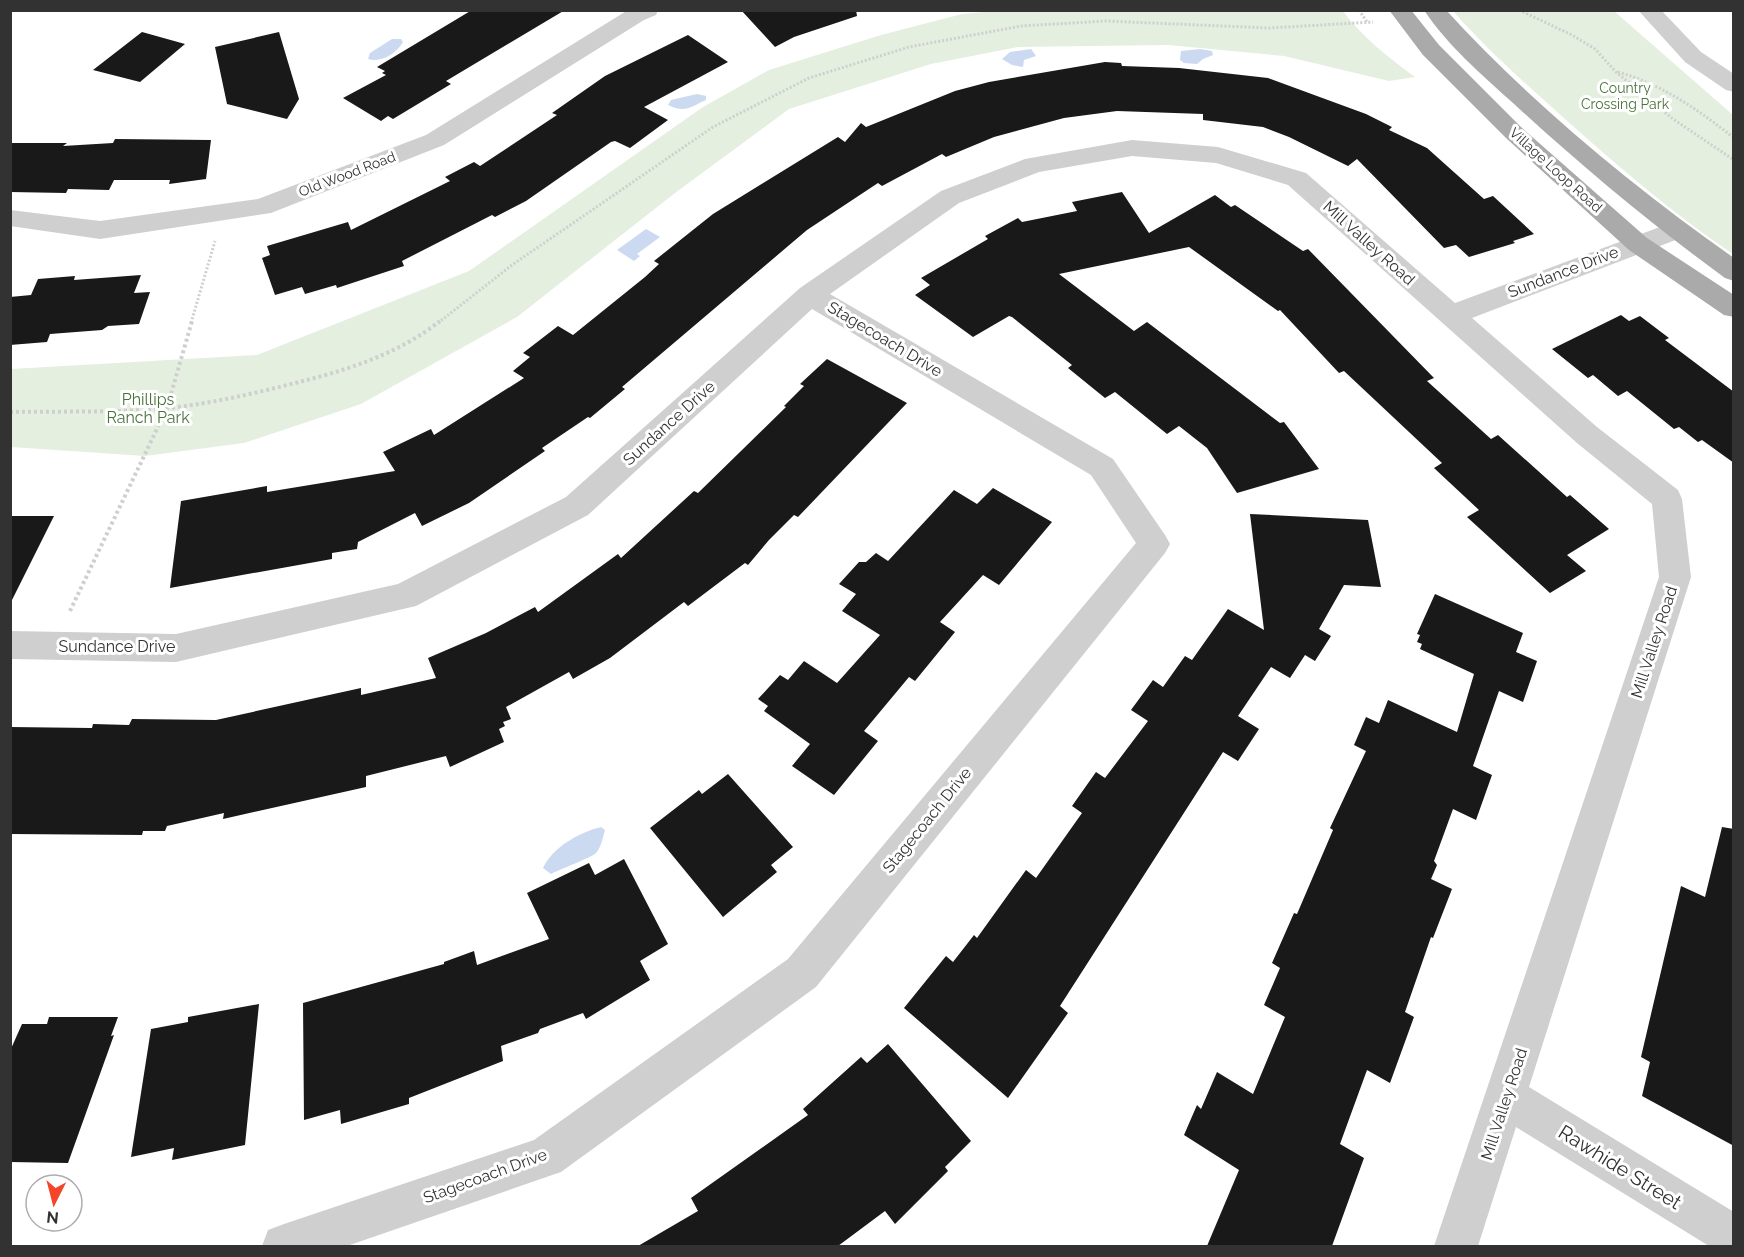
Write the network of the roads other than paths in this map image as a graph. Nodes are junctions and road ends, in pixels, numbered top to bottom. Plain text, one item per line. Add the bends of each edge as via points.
1 (1434, 10) edge
2 (1648, 10) edge
3 (638, 12) edge
4 (1401, 14) edge
5 (1734, 85) edge
6 (1297, 178) joint
7 (10, 218) edge
8 (1677, 230) junction
9 (1638, 244) junction
10 (1734, 272) edge
11 (810, 295) junction
12 (1734, 308) edge
13 (1450, 315) junction
14 (10, 645) edge
15 (1506, 1097) junction
16 (1734, 1237) edge
17 (284, 1246) edge
18 (1456, 1246) edge

1 - 8 main road, Village Loop Road via 1536,113
2 - 5 street via 1693,57
3 - 7 street, Old Wood Road via 435,140 262,207 100,230
4 - 9 main road, Village Loop Road via 1431,50 1514,133
6 - 11 street, Sundance Drive via 1218,155 1132,147 1034,165 950,197
6 - 13 street, Mill Valley Road
8 - 9 street, Sundance Drive
8 - 10 main road, Village Loop Road
9 - 12 main road, Village Loop Road
9 - 13 street, Sundance Drive
11 - 14 street, Sundance Drive via 577,506 405,596 176,648
11 - 17 street, Stagecoach Drive via 1102,467 1154,543 802,974 546,1156
13 - 15 street, Mill Valley Road via 1667,499 1675,577
15 - 16 street, Rawhide Street
15 - 18 street, Mill Valley Road

